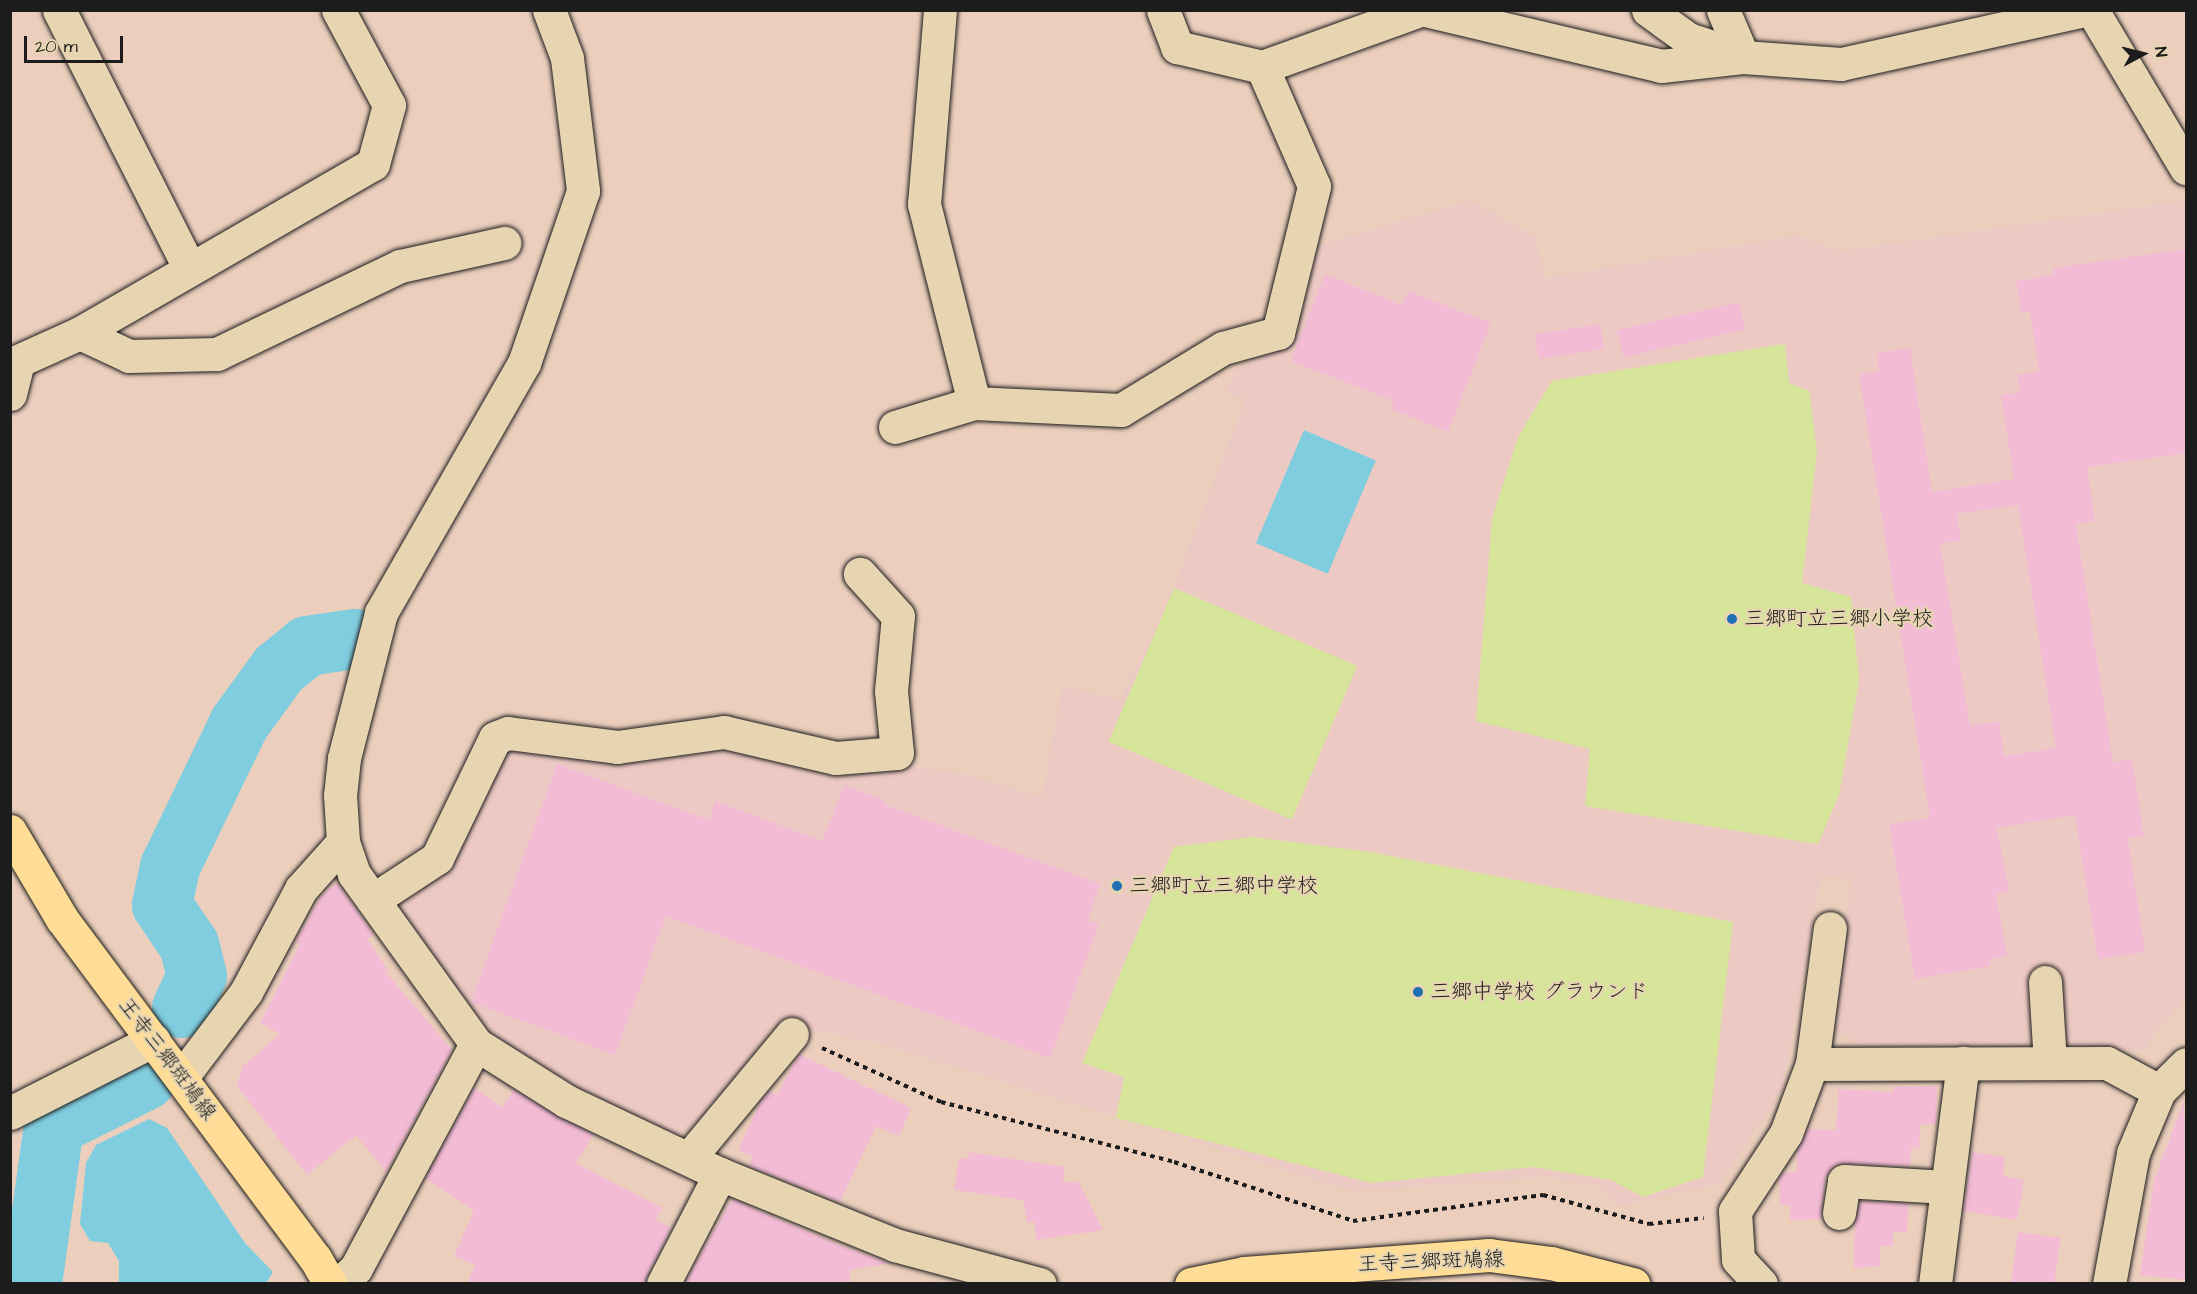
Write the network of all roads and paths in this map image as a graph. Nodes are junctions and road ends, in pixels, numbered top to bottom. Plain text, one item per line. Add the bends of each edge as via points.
1 (59, 10) edge
2 (338, 10) edge
3 (549, 10) edge
4 (940, 10) edge
5 (1163, 10) edge
6 (1420, 10) edge
7 (1425, 10) edge
8 (1648, 10) edge
9 (1723, 10) edge
10 (2084, 10) edge
11 (2092, 10) edge
12 (1743, 57) junction
13 (1262, 67) junction
14 (2187, 168) edge
15 (504, 243) dead end
16 (190, 269) junction
17 (80, 333) junction
18 (14, 354) edge
19 (10, 394) edge
20 (974, 404) junction
21 (895, 427) dead end
22 (860, 574) dead end
23 (10, 831) edge
24 (343, 843) junction
25 (373, 900) junction
26 (1830, 928) dead end
27 (2045, 982) dead end
28 (792, 1034) joint
29 (154, 1040) junction
30 (476, 1044) junction
31 (1963, 1063) junction
32 (2050, 1063) junction
33 (1812, 1064) junction
34 (2187, 1064) edge
35 (181, 1077) junction
36 (2159, 1091) junction
37 (10, 1113) edge
38 (689, 1158) junction
39 (720, 1174) junction
40 (1947, 1187) junction
41 (1735, 1211) junction
42 (1839, 1213) dead end
43 (330, 1284) edge
44 (339, 1284) edge
45 (663, 1284) edge
46 (1040, 1284) edge
47 (1191, 1284) edge
48 (1633, 1284) edge
49 (1761, 1284) edge
50 (1935, 1284) edge
51 (2109, 1284) edge

1 - 16 street
2 - 16 street via 389,105 373,164
3 - 24 street via 567,57 583,191 524,363 381,613 344,758 340,795
4 - 20 street via 924,204
5 - 13 street via 1177,47
6 - 13 street
7 - 12 street via 1661,66
8 - 12 street via 1688,39
9 - 12 street
10 - 12 street via 1841,63
11 - 14 street
13 - 20 street via 1314,186 1278,333 1223,348 1121,410
15 - 17 street via 400,266 217,354 129,356
16 - 17 street
17 - 18 street
18 - 19 street
20 - 21 street
22 - 25 street via 898,616 891,692 897,753 836,758 724,732 617,747 508,734 495,738 437,858
23 - 29 main road, 王寺三郷斑鳩線 via 62,919
24 - 25 street via 354,874
24 - 35 street via 301,889 246,992
25 - 30 street
26 - 33 street
27 - 32 street
28 - 38 street
28 - 41 path via 941,1102 1174,1161 1353,1221 1543,1195 1648,1224 1697,1220
29 - 35 main road, 王寺三郷斑鳩線
29 - 37 street
30 - 38 street via 566,1101
30 - 44 street via 356,1268
31 - 32 street
31 - 33 street
31 - 40 street
32 - 36 street via 2107,1063
33 - 41 street via 1786,1133
34 - 36 street
35 - 43 main road, 王寺三郷斑鳩線
36 - 51 street via 2133,1153
38 - 39 street
39 - 45 street
39 - 46 street via 895,1245
40 - 42 street via 1844,1181
40 - 50 street
41 - 49 street via 1738,1259
47 - 48 main road, 王寺三郷斑鳩線 via 1244,1273 1489,1255 1551,1263

